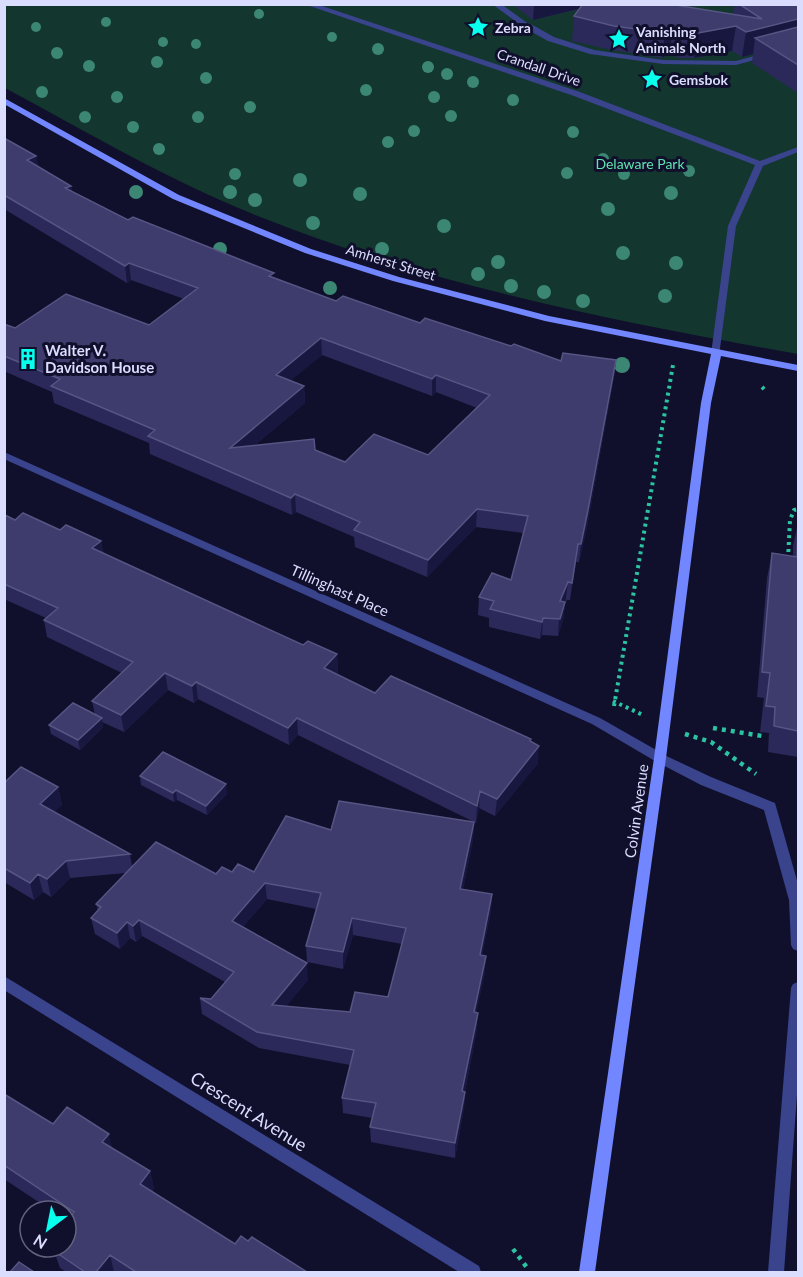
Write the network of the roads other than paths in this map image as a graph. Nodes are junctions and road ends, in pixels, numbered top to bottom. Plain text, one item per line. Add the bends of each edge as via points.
1 (307, 4) edge
2 (495, 4) edge
3 (798, 46) edge
4 (4, 100) edge
5 (798, 149) edge
6 (760, 164) junction
7 (716, 354) junction
8 (798, 368) edge
9 (4, 455) edge
10 (660, 758) junction
11 (798, 945) edge
12 (4, 982) edge
13 (798, 988) edge
14 (473, 1272) edge
15 (587, 1272) edge
16 (776, 1272) edge

1 - 6 street, Crandall Drive via 577,94
2 - 3 street via 551,39 593,52 663,62 736,63
4 - 7 street, Amherst Street via 176,197 308,251 548,319
5 - 6 street
6 - 7 street via 732,226
7 - 8 street, Amherst Street
7 - 10 street, Colvin Avenue via 706,403
9 - 10 street, Tillinghast Place via 604,725
10 - 11 street, Tillinghast Place via 770,807 796,900
10 - 15 street, Colvin Avenue
12 - 14 street, Crescent Avenue
13 - 16 street

